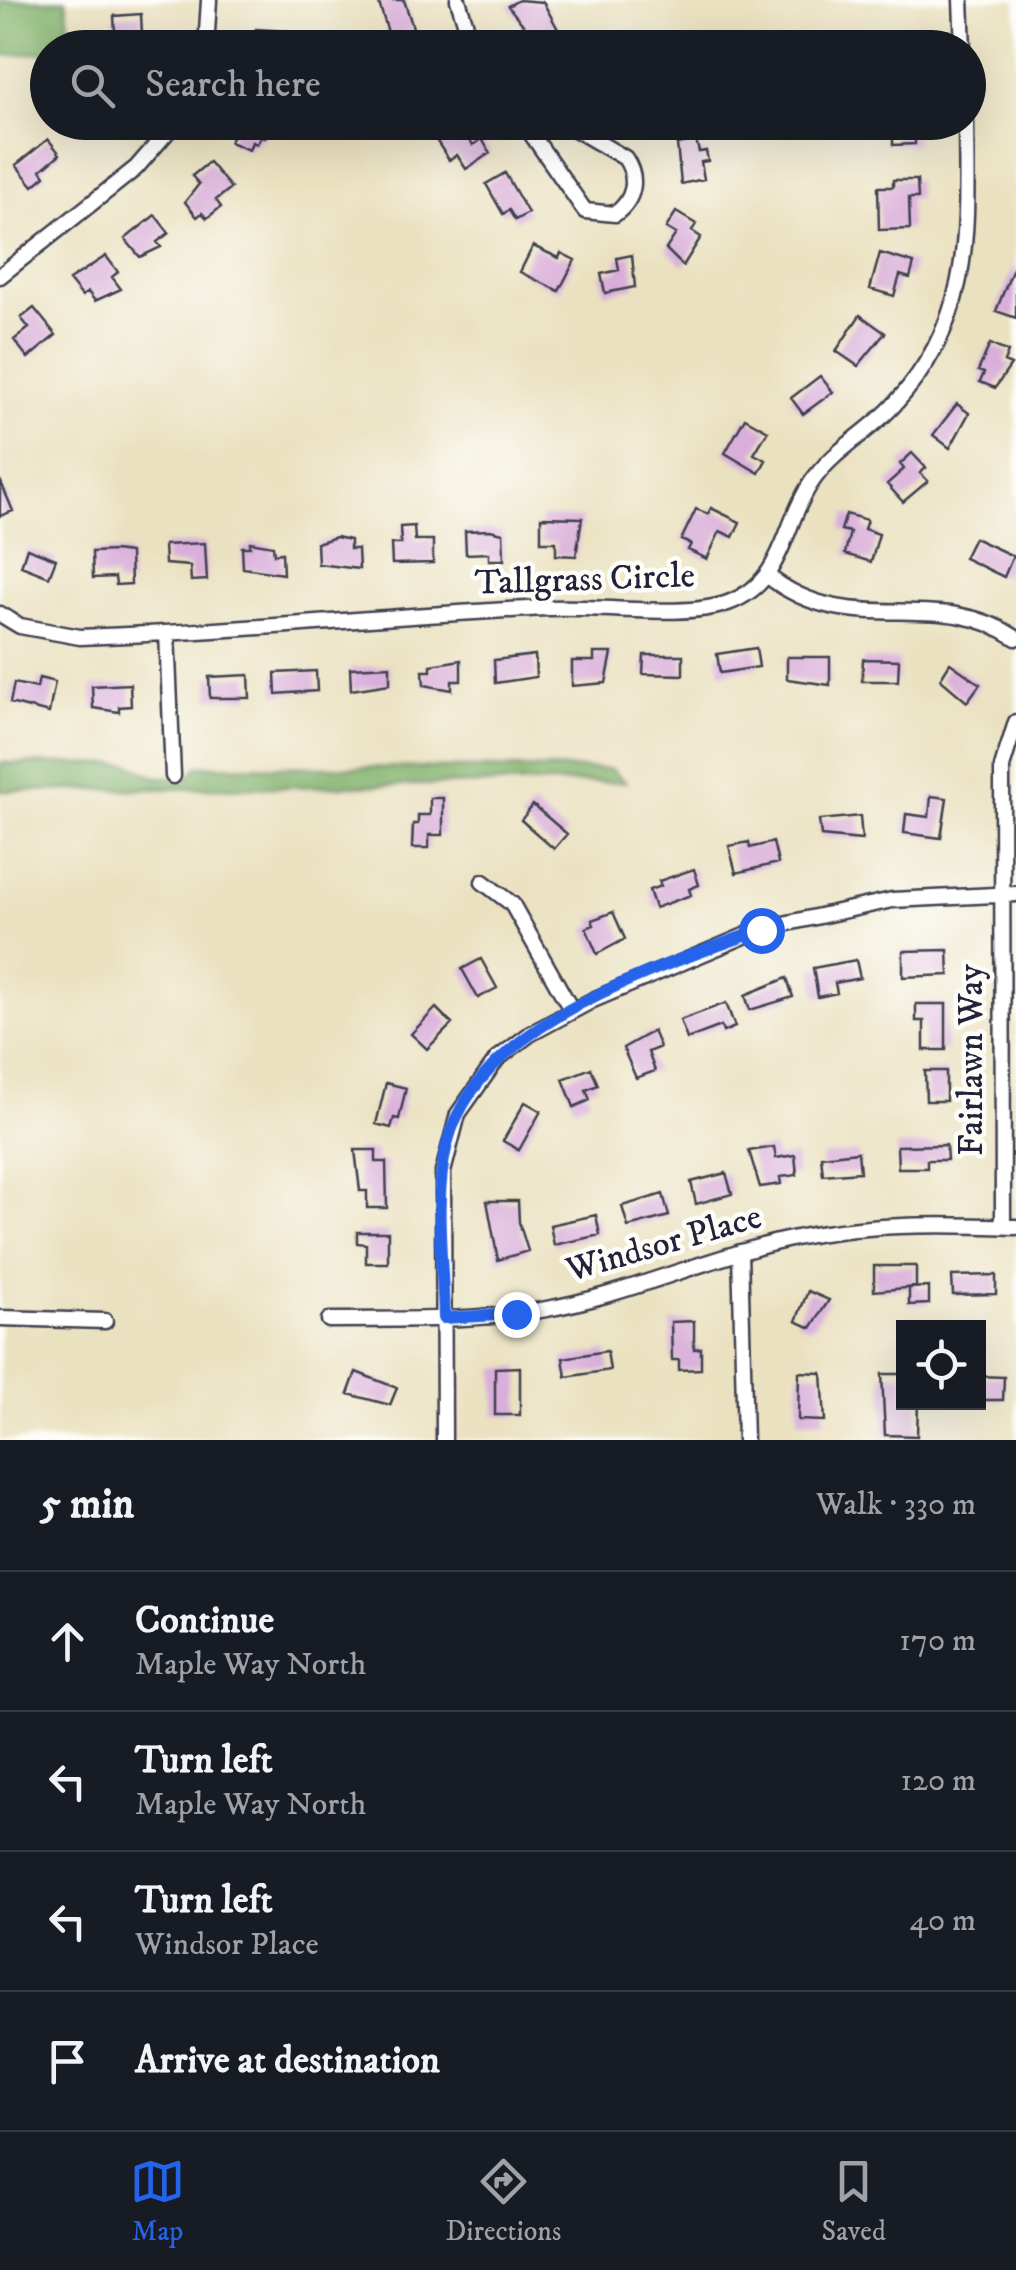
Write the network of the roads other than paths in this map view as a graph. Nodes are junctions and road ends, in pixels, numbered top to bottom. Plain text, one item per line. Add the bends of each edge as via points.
1 (210, 0) edge
2 (458, 0) edge
3 (961, 0) edge
4 (208, 30) edge
5 (467, 30) edge
6 (962, 30) edge
7 (160, 140) edge
8 (536, 140) edge
9 (595, 140) edge
10 (966, 140) edge
11 (0, 276) edge
12 (768, 576) junction
13 (0, 614) edge
14 (167, 633) junction
15 (1016, 638) edge
16 (1016, 722) edge
17 (173, 776) dead end
18 (483, 882) dead end
19 (1009, 894) edge
20 (572, 1011) junction
21 (1009, 1227) edge
22 (740, 1252) junction
23 (0, 1318) edge
24 (444, 1318) junction
25 (329, 1320) dead end
26 (105, 1321) dead end
27 (444, 1440) edge
28 (745, 1440) edge

1 - 4 street
2 - 5 street
3 - 6 street
7 - 11 street via 136,168
8 - 9 street via 586,212 614,214 633,191 631,167
10 - 12 street via 968,226 952,311 937,345 903,395 810,485
12 - 14 street, Tallgrass Circle via 732,602 703,608 550,608
12 - 15 street via 817,606 954,614 989,622
13 - 14 street, Tallgrass Circle via 20,626 80,637
14 - 17 street
16 - 19 street, Fairlawn Way via 1002,767
18 - 20 street via 512,904
19 - 20 street via 892,900 812,915 718,946
19 - 21 street, Fairlawn Way
20 - 24 street via 497,1059 458,1114 442,1172
21 - 22 street, Windsor Place via 878,1226
22 - 24 street, Windsor Place via 593,1299 516,1314
22 - 28 street
23 - 26 street
24 - 25 street, Windsor Place
24 - 27 street

